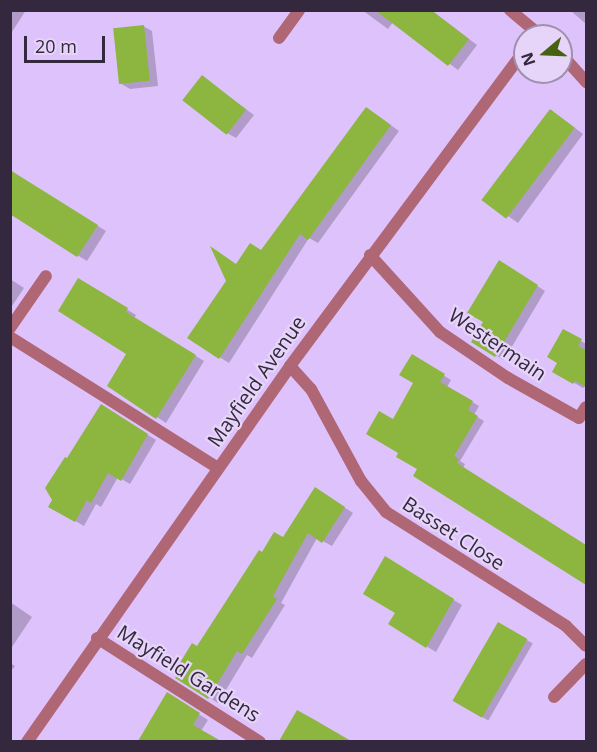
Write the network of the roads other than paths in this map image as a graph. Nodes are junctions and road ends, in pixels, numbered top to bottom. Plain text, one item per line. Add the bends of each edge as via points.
1 (299, 10) edge
2 (510, 10) edge
3 (526, 24) edge
4 (279, 38) dead end
5 (513, 65) edge
6 (573, 67) edge
7 (586, 82) edge
8 (370, 255) junction
9 (46, 276) dead end
10 (10, 328) edge
11 (10, 337) edge
12 (290, 366) junction
13 (586, 407) edge
14 (218, 468) junction
15 (97, 638) junction
16 (586, 646) edge
17 (586, 664) edge
18 (554, 697) dead end
19 (27, 741) edge
20 (260, 741) edge

1 - 4 street
2 - 3 street
5 - 8 street, Mayfield Avenue
6 - 7 street
8 - 12 street, Mayfield Avenue
8 - 13 street, Westermain via 440,332 508,378 579,418
9 - 10 street
11 - 14 street
12 - 14 street, Mayfield Avenue
12 - 16 street, Basset Close via 311,389 361,482 386,512 566,627
14 - 15 street, Mayfield Avenue
15 - 19 street, Mayfield Avenue
15 - 20 street, Mayfield Gardens
17 - 18 street

